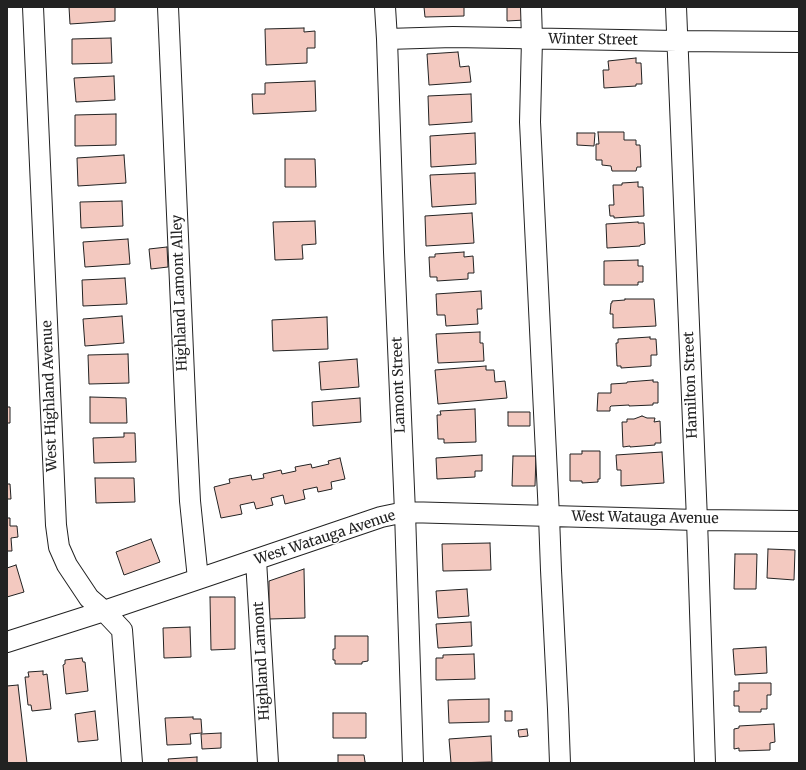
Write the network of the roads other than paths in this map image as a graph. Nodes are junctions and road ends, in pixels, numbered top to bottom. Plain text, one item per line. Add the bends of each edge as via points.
1 (34, 7) edge
2 (168, 7) edge
3 (385, 7) edge
4 (531, 7) edge
5 (676, 7) edge
6 (387, 39) junction
7 (532, 39) junction
8 (677, 41) junction
9 (799, 42) edge
10 (405, 512) junction
11 (549, 516) junction
12 (697, 520) junction
13 (799, 521) edge
14 (256, 560) junction
15 (198, 579) junction
16 (104, 612) junction
17 (7, 642) edge
18 (132, 763) edge
19 (268, 763) edge
20 (413, 763) edge
21 (560, 763) edge
22 (705, 763) edge

1 - 16 street, West Highland Avenue via 56,525 59,547 67,565 89,598
2 - 15 street, Highland Lamont Alley via 190,501
3 - 6 street, Lamont Street
4 - 7 street
5 - 8 street, Hamilton Street
6 - 7 street, Winter Street via 453,36
6 - 10 street, Lamont Street
7 - 8 street, Winter Street
7 - 11 street via 530,122
8 - 9 street, Winter Street
8 - 12 street, Hamilton Street
10 - 11 street, West Watauga Avenue
10 - 14 street, West Watauga Avenue via 381,517
10 - 20 street, Lamont Street
11 - 12 street, West Watauga Avenue
11 - 21 street
12 - 13 street, West Watauga Avenue
12 - 22 street, Hamilton Street
14 - 15 street, West Watauga Avenue
14 - 19 street, Highland Lamont
15 - 16 street, West Watauga Avenue
16 - 17 street, West Watauga Avenue
16 - 18 street, West Highland Avenue via 122,630

